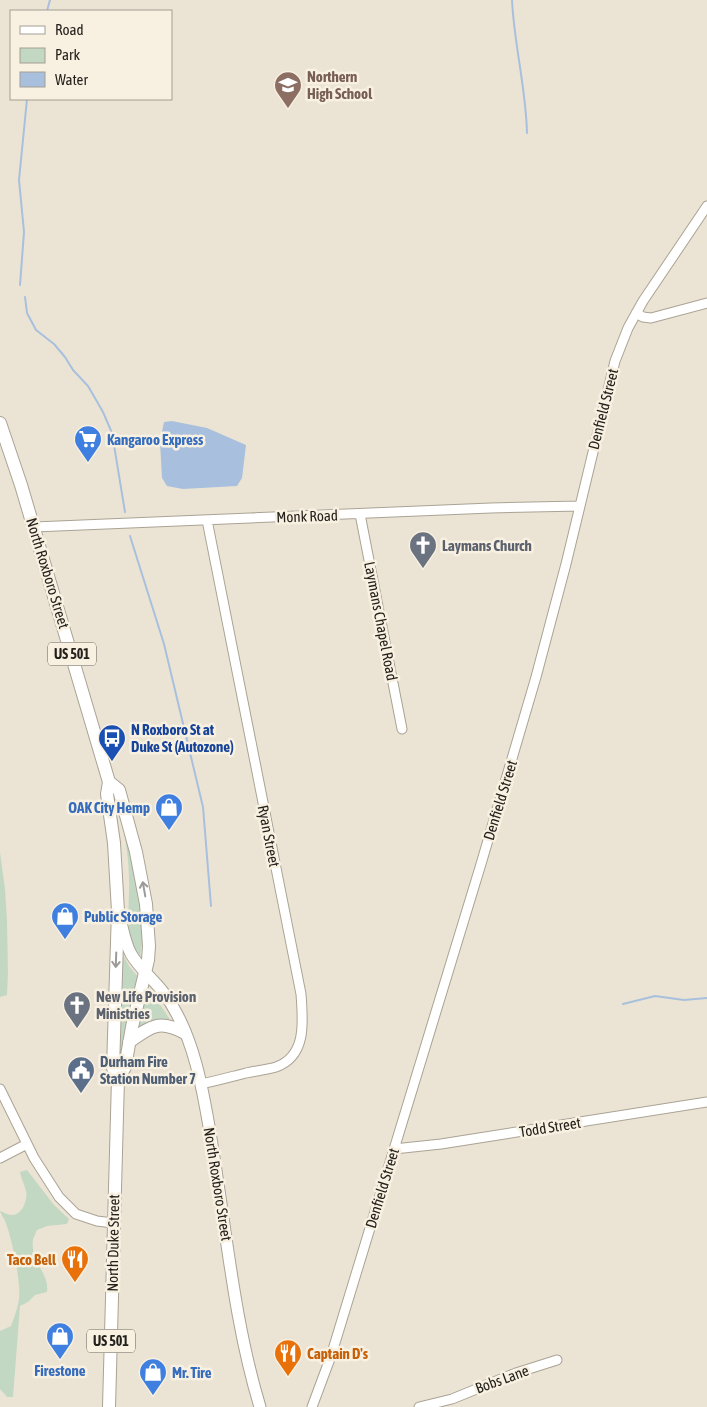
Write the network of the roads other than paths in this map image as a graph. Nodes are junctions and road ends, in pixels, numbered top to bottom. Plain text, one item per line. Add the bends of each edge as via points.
1 (707, 206) edge
2 (707, 303) edge
3 (636, 313) junction
4 (0, 423) edge
5 (580, 506) junction
6 (360, 514) junction
7 (207, 520) junction
8 (34, 527) junction
9 (402, 729) dead end
10 (109, 782) junction
11 (118, 911) junction
12 (145, 972) junction
13 (186, 1033) junction
14 (130, 1042) junction
15 (118, 1079) junction
16 (201, 1084) junction
17 (0, 1089) edge
18 (707, 1102) edge
19 (27, 1144) junction
20 (394, 1149) junction
21 (0, 1158) edge
22 (113, 1223) junction
23 (557, 1360) dead end
24 (109, 1407) edge
25 (260, 1407) edge
26 (312, 1407) edge
27 (419, 1407) edge

1 - 3 street, Denfield Street
2 - 3 street via 651,318
3 - 5 street, Denfield Street via 610,379
4 - 8 highway, North Roxboro Street / US 501
5 - 6 street, Monk Road
5 - 20 street, Denfield Street via 527,708
6 - 7 street, Monk Road
6 - 9 street, Laymans Chapel Road
7 - 8 street, Monk Road
7 - 16 street, Ryan Street via 303,1015 301,1039 286,1062 269,1069
8 - 10 highway, North Roxboro Street / US 501
10 - 11 highway, North Roxboro Street / US 501 via 107,794
12 -> 10 highway, North Roxboro Street / US 501 via 149,946 144,888 121,798
11 - 12 main road, North Roxboro Street via 130,953
11 -> 15 highway, North Duke Street / US 501 via 113,1068
12 - 13 main road, North Roxboro Street via 163,992
12 - 14 highway, North Duke Street / US 501
13 - 14 highway via 170,1026 157,1026
13 - 16 main road, North Roxboro Street
14 - 15 highway, North Duke Street / US 501 via 125,1067
15 - 22 highway, North Duke Street / US 501
16 - 25 main road, North Roxboro Street via 243,1339
17 - 19 street
18 - 20 street, Todd Street
19 - 21 street
19 - 22 street via 46,1179 71,1210 87,1218
20 - 26 street, Denfield Street via 331,1356
22 - 24 highway, North Duke Street / US 501
23 - 27 street, Bobs Lane via 452,1399

